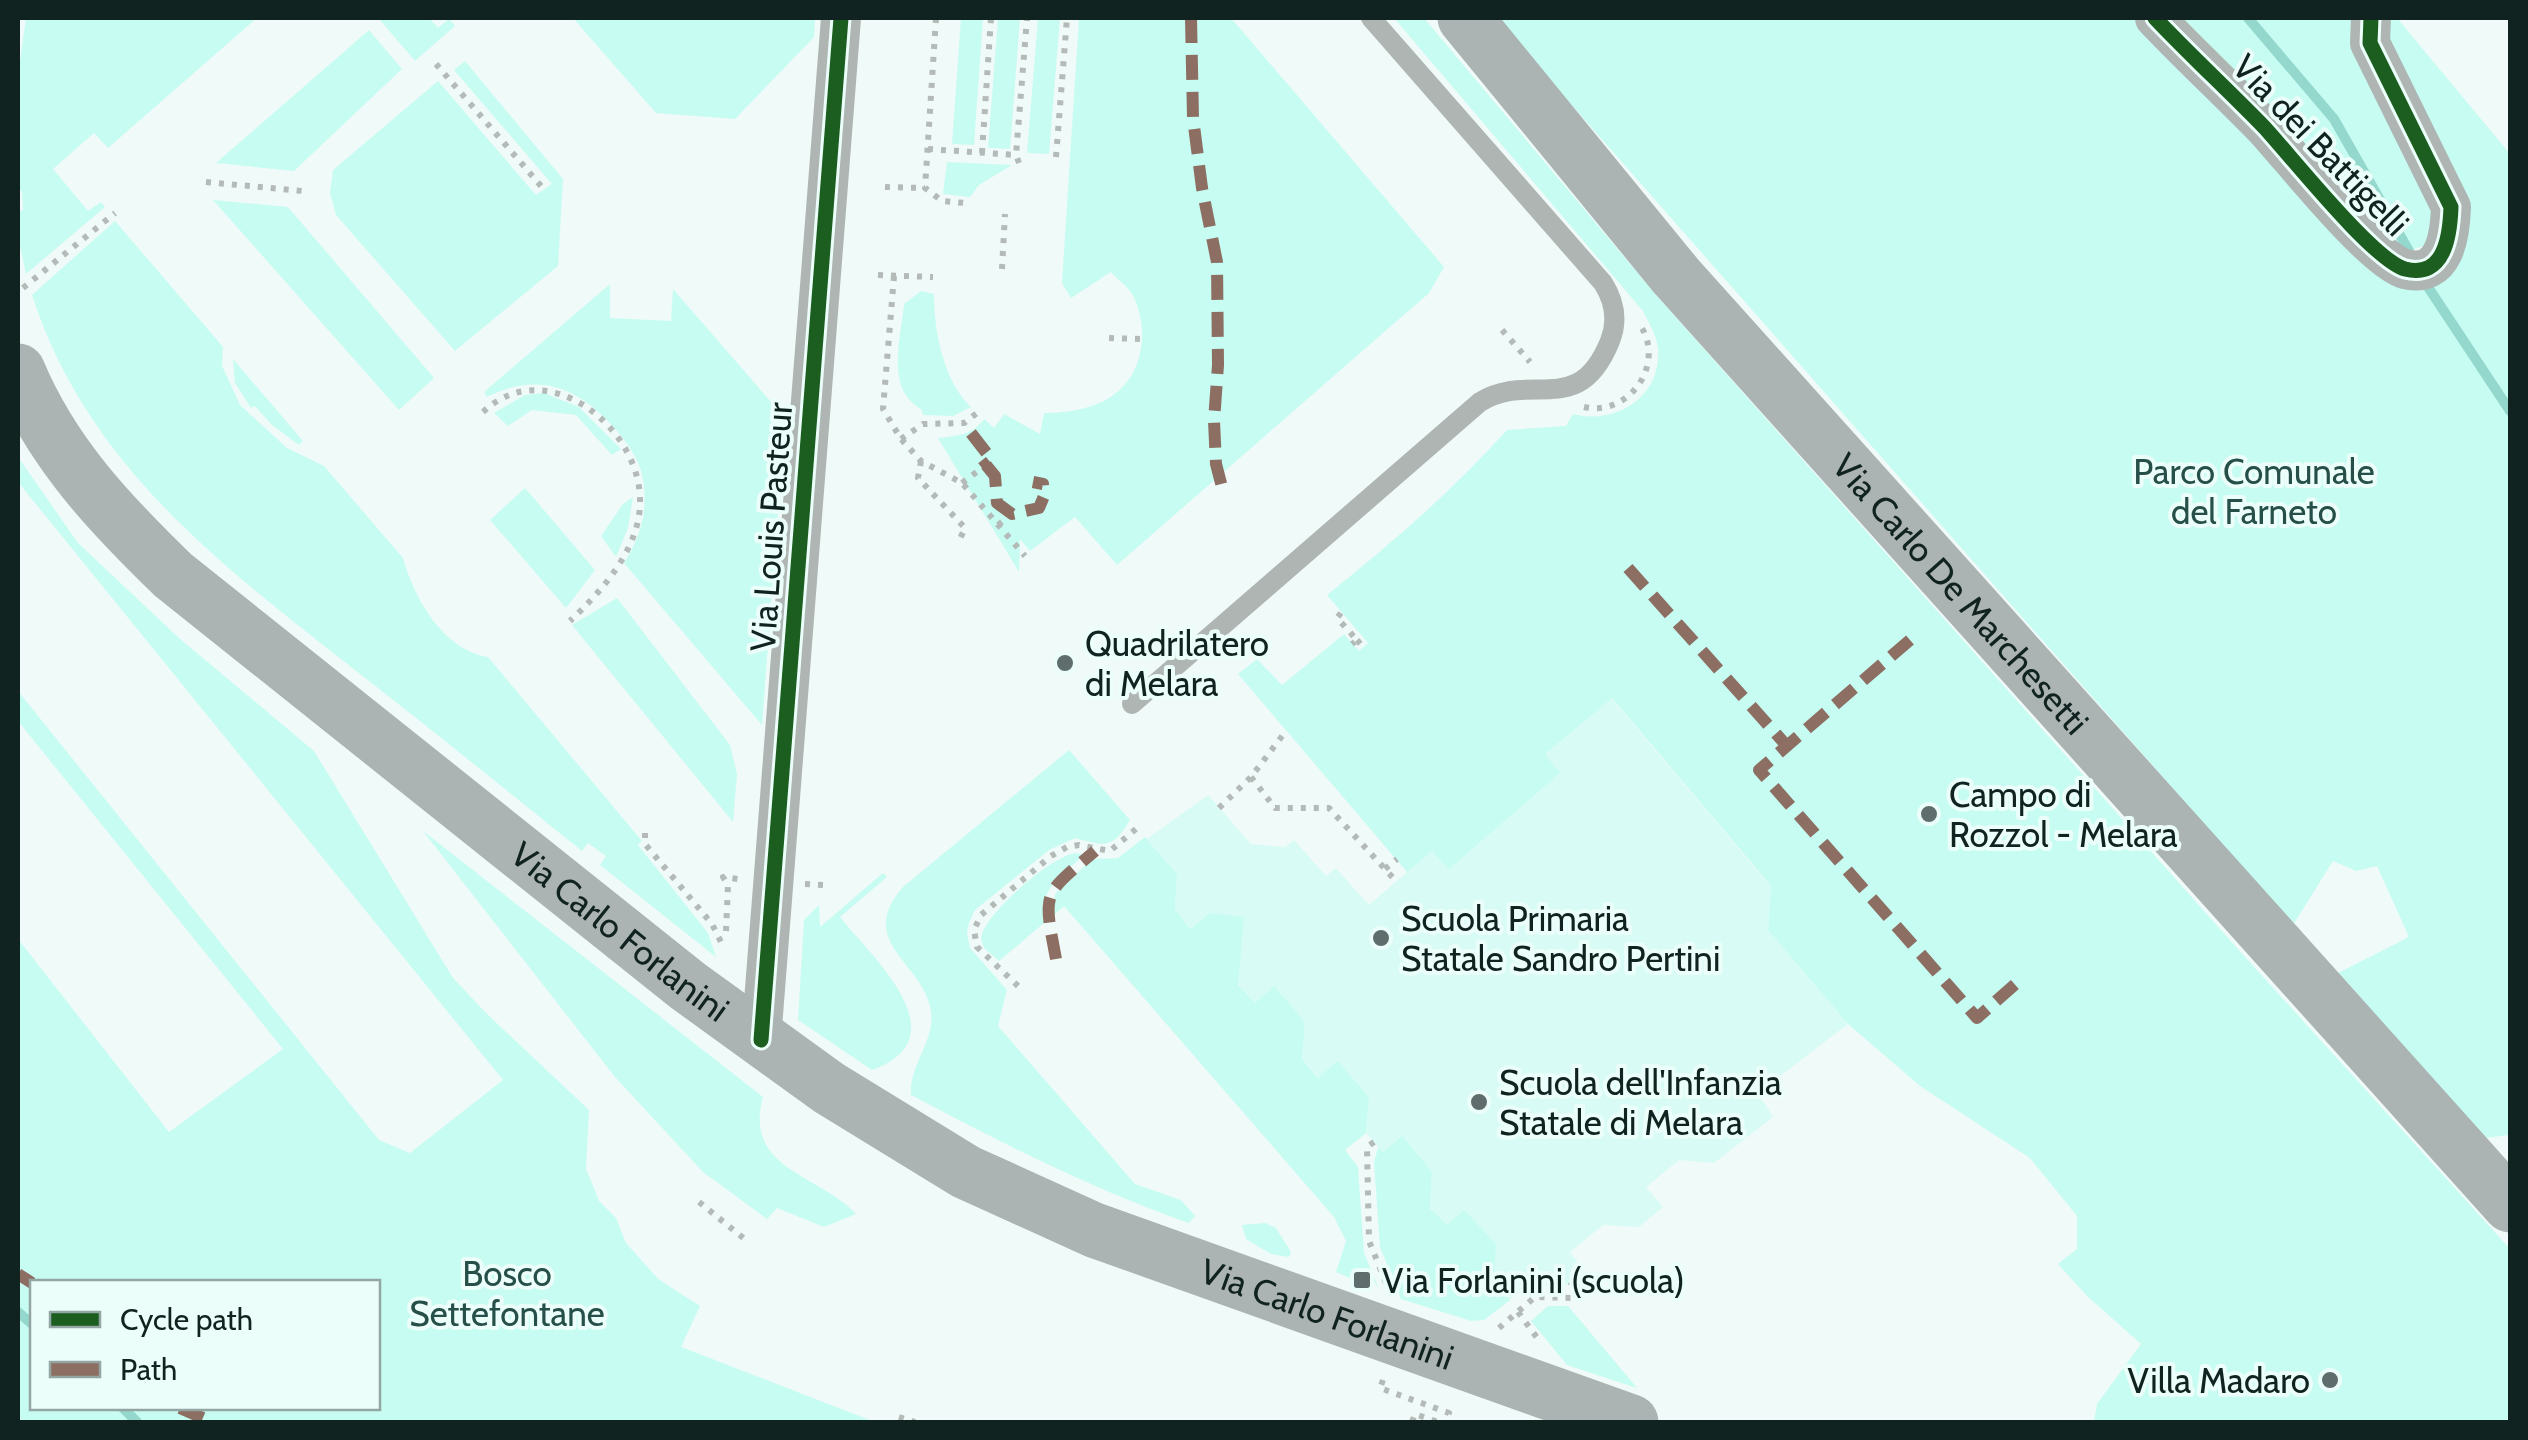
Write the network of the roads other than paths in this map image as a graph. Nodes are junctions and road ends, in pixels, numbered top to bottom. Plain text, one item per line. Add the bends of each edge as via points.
1 (841, 18) edge
2 (1372, 18) edge
3 (1464, 18) edge
4 (2154, 18) edge
5 (2371, 18) edge
6 (18, 371) edge
7 (1132, 704) dead end
8 (761, 1040) junction
9 (2510, 1205) edge
10 (1631, 1422) edge

1 - 8 street, Via Louis Pasteur
2 - 7 lane via 1603,283 1616,326 1595,370 1581,383 1492,394 1480,402
3 - 9 main road, Via Carlo De Marchesetti via 1676,276
4 - 5 street, Via dei Battigelli via 2371,246 2403,268 2424,270 2441,259 2451,207 2370,43
6 - 8 main road, Via Carlo Forlanini via 72,467 173,575
8 - 10 main road, Via Carlo Forlanini via 869,1113 1024,1200

